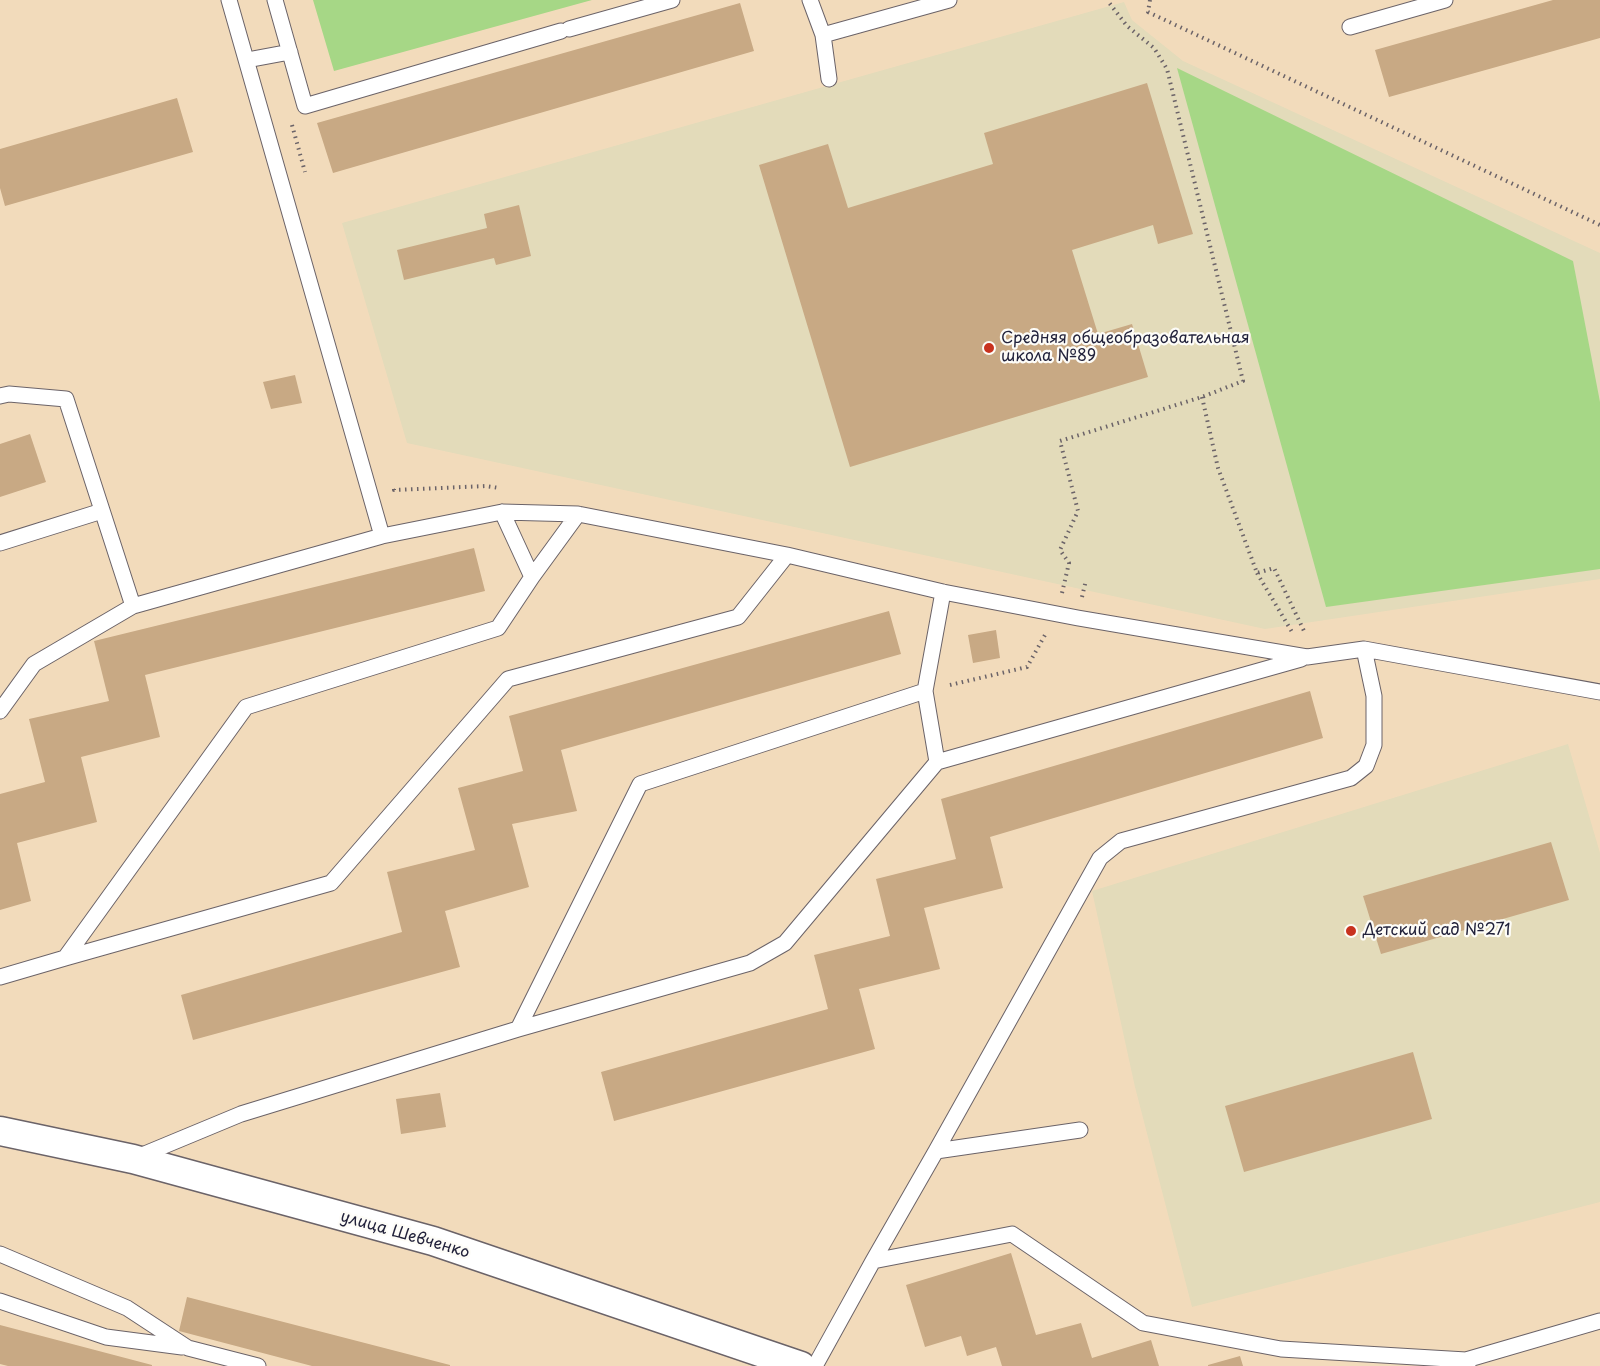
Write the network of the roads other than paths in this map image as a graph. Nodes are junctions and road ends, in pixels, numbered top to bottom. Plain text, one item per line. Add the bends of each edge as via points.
1 (230, 0) edge
2 (275, 0) edge
3 (672, 0) edge
4 (810, 0) edge
5 (949, 0) edge
6 (1445, 0) edge
7 (1350, 27) dead end
8 (823, 36) junction
9 (290, 52) junction
10 (247, 60) junction
11 (829, 79) dead end
12 (0, 396) edge
13 (102, 511) junction
14 (502, 512) junction
15 (579, 514) junction
16 (382, 536) junction
17 (0, 543) edge
18 (787, 555) junction
19 (532, 577) junction
20 (943, 592) junction
21 (132, 606) junction
22 (1364, 650) junction
23 (1307, 657) junction
24 (924, 691) junction
25 (1600, 693) edge
26 (0, 711) edge
27 (937, 762) junction
28 (65, 958) junction
29 (0, 977) edge
30 (518, 1029) junction
31 (1080, 1130) dead end
32 (0, 1131) edge
33 (936, 1151) junction
34 (133, 1159) junction
35 (0, 1254) edge
36 (873, 1261) junction
37 (0, 1301) edge
38 (1600, 1321) edge
39 (188, 1348) junction
40 (1467, 1363) edge
41 (258, 1366) edge
42 (801, 1366) edge
43 (815, 1366) edge

1 - 10 lane
2 - 9 lane
3 - 9 lane via 305,106
4 - 8 lane
5 - 8 lane
6 - 7 lane
8 - 11 lane
9 - 10 lane
10 - 16 lane
12 - 13 lane via 66,399
13 - 17 lane
13 - 21 lane
14 - 15 lane
14 - 16 lane
14 - 19 lane
15 - 18 lane
15 - 19 lane
16 - 21 lane
18 - 20 lane
18 - 28 lane via 738,617 508,680 331,883
19 - 28 lane via 498,628 246,706
20 - 23 lane
20 - 24 lane
21 - 26 lane via 34,664
22 - 23 lane
22 - 25 lane
22 - 33 lane via 1374,696 1374,745 1366,766 1351,778 1121,841 1100,858
23 - 27 lane
24 - 27 lane
24 - 30 lane via 640,784
27 - 30 lane via 785,943 750,963
28 - 29 lane
30 - 34 lane via 241,1114
31 - 33 lane
32 - 34 street, улица Шевченко
33 - 36 lane
34 - 42 street, улица Шевченко via 433,1241
35 - 39 lane via 127,1308
36 - 40 lane via 1012,1234 1143,1323 1281,1348
36 - 43 lane
37 - 39 lane via 106,1337
38 - 40 lane
39 - 41 lane

